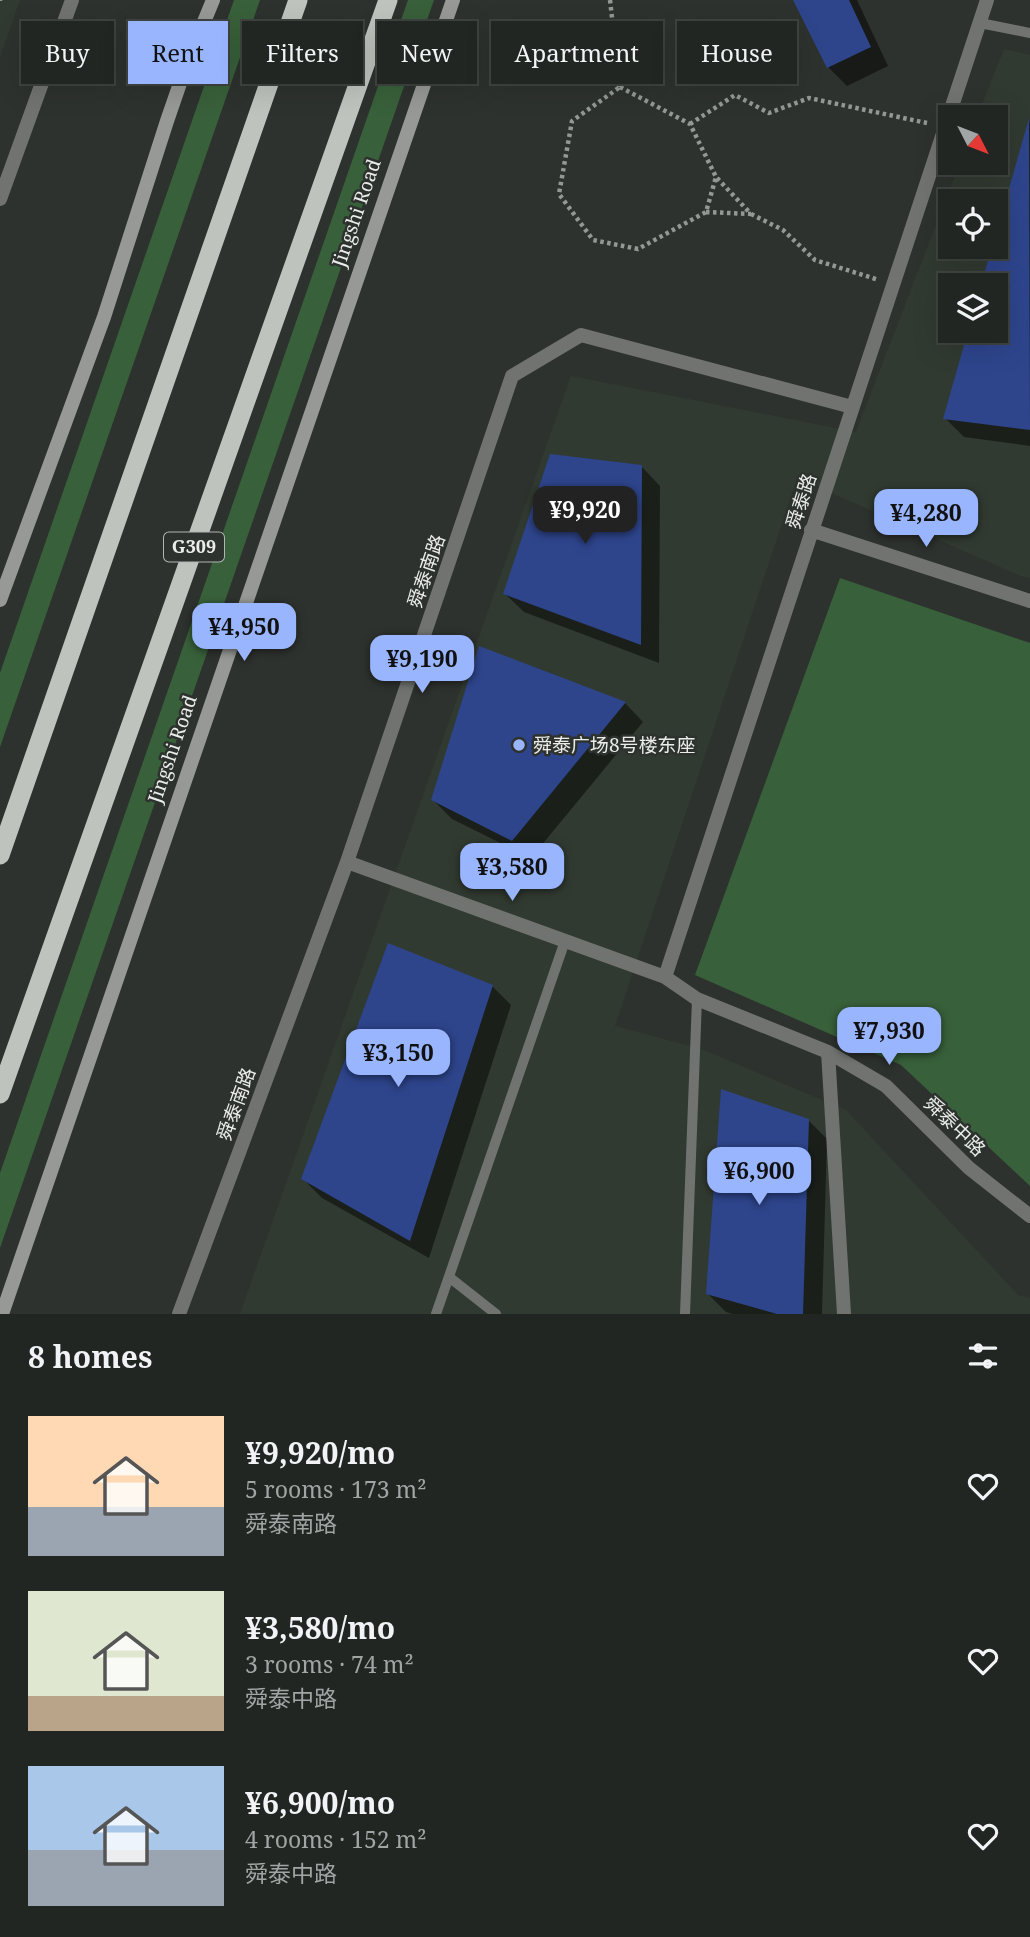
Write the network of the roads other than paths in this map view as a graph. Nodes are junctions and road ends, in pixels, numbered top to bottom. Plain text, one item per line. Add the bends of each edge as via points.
1 (72, 0) edge
2 (213, 0) edge
3 (298, 0) edge
4 (388, 0) edge
5 (453, 0) edge
6 (987, 0) edge
7 (980, 23) junction
8 (1030, 33) edge
9 (0, 200) edge
10 (852, 407) junction
11 (811, 530) junction
12 (0, 600) edge
13 (1030, 601) edge
14 (0, 855) edge
15 (347, 862) junction
16 (565, 941) junction
17 (665, 977) junction
18 (698, 999) junction
19 (828, 1052) junction
20 (0, 1094) edge
21 (1030, 1216) edge
22 (449, 1277) junction
23 (2, 1314) edge
24 (179, 1314) edge
25 (436, 1314) edge
26 (496, 1314) edge
27 (685, 1314) edge
28 (844, 1314) edge

1 - 9 street
2 - 12 main road
3 - 14 highway
4 - 20 highway, G309
5 - 23 main road, Jingshi Road
6 - 7 street, 舜泰路
7 - 8 lane
7 - 10 street, 舜泰路
10 - 11 street, 舜泰路
10 - 15 street, 舜泰南路 via 582,335 512,376
11 - 13 street
11 - 17 street, 舜泰路
15 - 16 street
15 - 24 street, 舜泰南路
16 - 17 street
16 - 22 lane
17 - 18 street
18 - 19 street, 舜泰中路
18 - 27 lane
19 - 21 street, 舜泰中路 via 886,1086 968,1168
19 - 28 street
22 - 25 lane
22 - 26 lane

